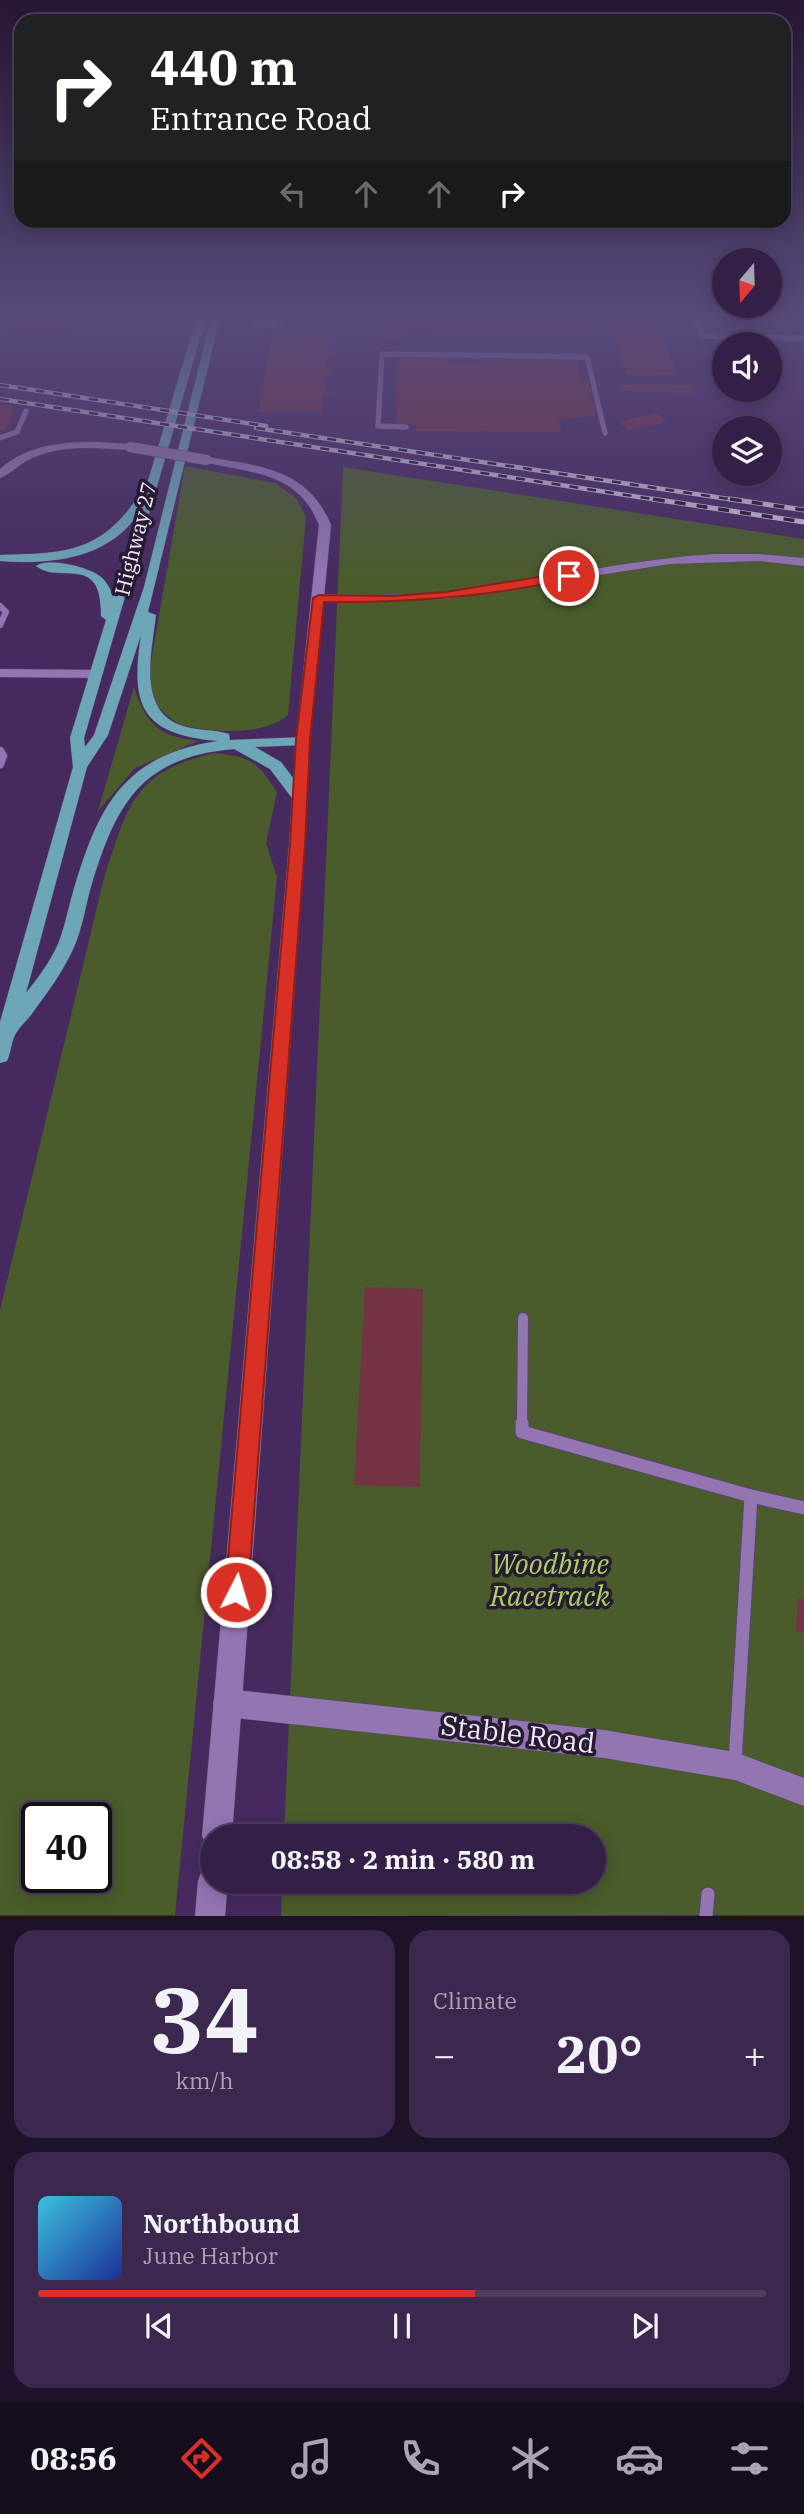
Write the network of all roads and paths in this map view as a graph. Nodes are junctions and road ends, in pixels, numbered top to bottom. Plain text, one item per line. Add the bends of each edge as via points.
1 (177, 403) edge
2 (195, 403) edge
3 (379, 403) edge
4 (598, 403) edge
5 (26, 411) dead end
6 (406, 427) dead end
7 (605, 433) dead end
8 (0, 438) edge
9 (157, 470) junction
10 (0, 475) edge
11 (1, 557) edge
12 (804, 562) edge
13 (150, 587) junction
14 (319, 598) junction
15 (0, 606) edge
16 (0, 625) edge
17 (102, 651) junction
18 (0, 673) edge
19 (96, 674) junction
20 (303, 740) junction
21 (248, 743) junction
22 (217, 745) junction
23 (0, 751) edge
24 (0, 764) edge
25 (80, 767) junction
26 (300, 798) junction
27 (2, 1046) edge
28 (523, 1318) dead end
29 (751, 1496) junction
30 (804, 1508) edge
31 (228, 1703) junction
32 (735, 1766) junction
33 (804, 1792) edge
34 (218, 1824) edge
35 (212, 1894) edge
36 (708, 1894) dead end
37 (211, 1916) edge
38 (706, 1916) edge

1 - 9 main road, Highway 27
2 - 13 main road, Highway 27
3 - 6 lane via 378,426
4 - 7 lane
5 - 8 lane via 16,432
9 - 11 main road via 132,516 114,535 79,553 52,559
9 - 17 main road, Highway 27
10 - 14 street, bridge via 28,455 73,445 130,447 286,477 304,489 322,512
11 - 17 main road via 22,565 84,572 103,584 109,596
12 - 14 street via 712,557 446,595
13 - 21 main road via 142,659 143,694 151,711 189,733
13 - 25 main road, Highway 27 via 101,735
14 - 20 street
15 - 16 lane via 6,612
17 - 19 main road, Highway 27
18 - 19 street
19 - 25 main road, Highway 27 via 77,738
20 - 21 main road
20 - 26 street
21 - 22 main road
22 - 26 main road via 266,755
22 - 27 main road via 158,764 120,797 84,884 64,951
23 - 24 lane
25 - 27 main road, Highway 27
26 - 31 street
28 - 29 lane via 522,1432
29 - 30 lane
29 - 32 lane
31 - 32 street, Stable Road via 494,1730
31 - 34 street
32 - 33 street, Stable Road
35 - 37 street
36 - 38 lane

